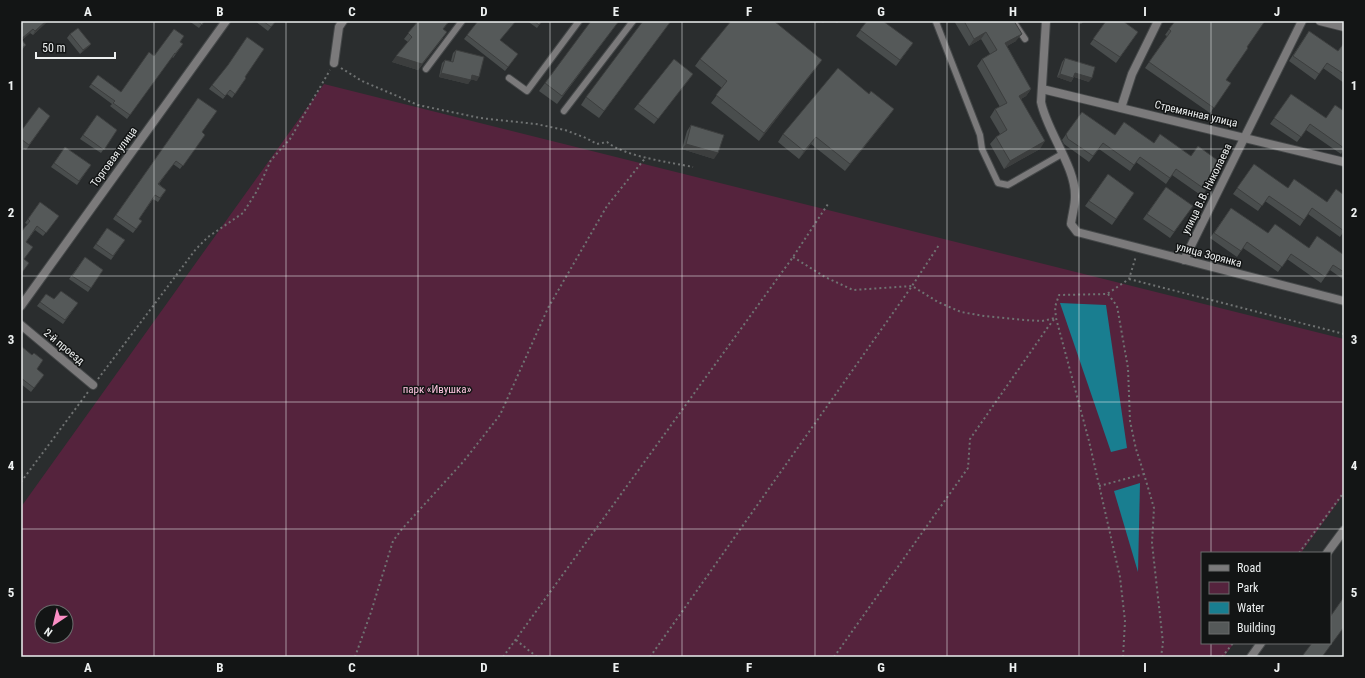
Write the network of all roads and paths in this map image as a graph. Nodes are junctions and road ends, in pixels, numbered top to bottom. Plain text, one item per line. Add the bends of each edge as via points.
1 (226, 21) edge
2 (343, 21) edge
3 (462, 21) edge
4 (579, 21) edge
5 (633, 21) edge
6 (936, 21) edge
7 (1013, 21) edge
8 (1046, 21) edge
9 (1158, 21) edge
10 (1302, 21) edge
11 (1320, 21) edge
12 (1344, 27) edge
13 (1025, 39) dead end
14 (334, 63) junction
15 (426, 69) edge
16 (509, 78) dead end
17 (1042, 90) junction
18 (1122, 108) junction
19 (564, 111) dead end
20 (1245, 137) junction
21 (1062, 154) junction
22 (646, 157) junction
23 (1344, 162) edge
24 (693, 167) dead end
25 (828, 204) dead end
26 (939, 245) dead end
27 (1139, 248) junction
28 (793, 257) junction
29 (1184, 260) junction
30 (1129, 279) junction
31 (912, 286) junction
32 (1108, 294) junction
33 (1344, 301) edge
34 (21, 306) edge
35 (1056, 318) junction
36 (21, 325) edge
37 (1344, 334) edge
38 (93, 385) junction
39 (1144, 474) junction
40 (21, 482) edge
41 (1099, 486) junction
42 (1344, 492) edge
43 (1343, 531) edge
44 (1300, 552) edge
45 (1328, 552) edge
46 (516, 640) junction
47 (1231, 644) edge
48 (1260, 644) edge
49 (355, 657) edge
50 (503, 657) edge
51 (537, 657) edge
52 (650, 657) edge
53 (834, 657) edge
54 (1123, 657) edge
55 (1161, 657) edge
56 (1222, 657) edge
57 (1251, 657) edge

1 - 34 street, Торговая улица
2 - 14 street via 339,28
3 - 15 lane
4 - 16 lane via 527,91
5 - 19 lane
6 - 21 lane via 980,135 982,149 998,183 1008,185
7 - 13 lane
8 - 17 street
9 - 18 street via 1132,74
10 - 20 street, улица В.В. Николаева
11 - 12 street
14 - 22 path via 362,81 418,105 480,118 565,130 597,144 607,142 614,148
14 - 38 path via 290,139 271,160 257,191 243,213 208,237 196,249
17 - 18 street, Стремянная улица
17 - 21 street via 1043,113
18 - 20 street, Стремянная улица
20 - 23 street, Стремянная улица
20 - 29 street, улица В.В. Николаева
21 - 27 street, улица Зорянка via 1072,174 1076,196 1071,224 1077,232
22 - 24 path
22 - 49 path via 607,206 548,308 500,415 463,462 393,541
25 - 28 path
26 - 31 path
27 - 29 street, улица Зорянка
27 - 30 path
28 - 31 path via 825,277 853,290
28 - 46 path
29 - 33 street, улица Зорянка
30 - 32 path
30 - 37 path
31 - 35 path via 961,312 1024,320 1042,321
31 - 52 path
32 - 35 path via 1059,295 1055,307
32 - 39 path via 1117,306 1120,321 1128,368 1130,421
35 - 41 path
35 - 53 path via 970,439 968,468
36 - 38 street, 2-й проезд
38 - 40 path
39 - 41 path
39 - 55 path via 1154,508 1152,542 1163,644
41 - 54 path via 1120,577 1125,621
42 - 44 path
43 - 45 street
46 - 50 path
46 - 51 path
47 - 56 path
48 - 57 street

